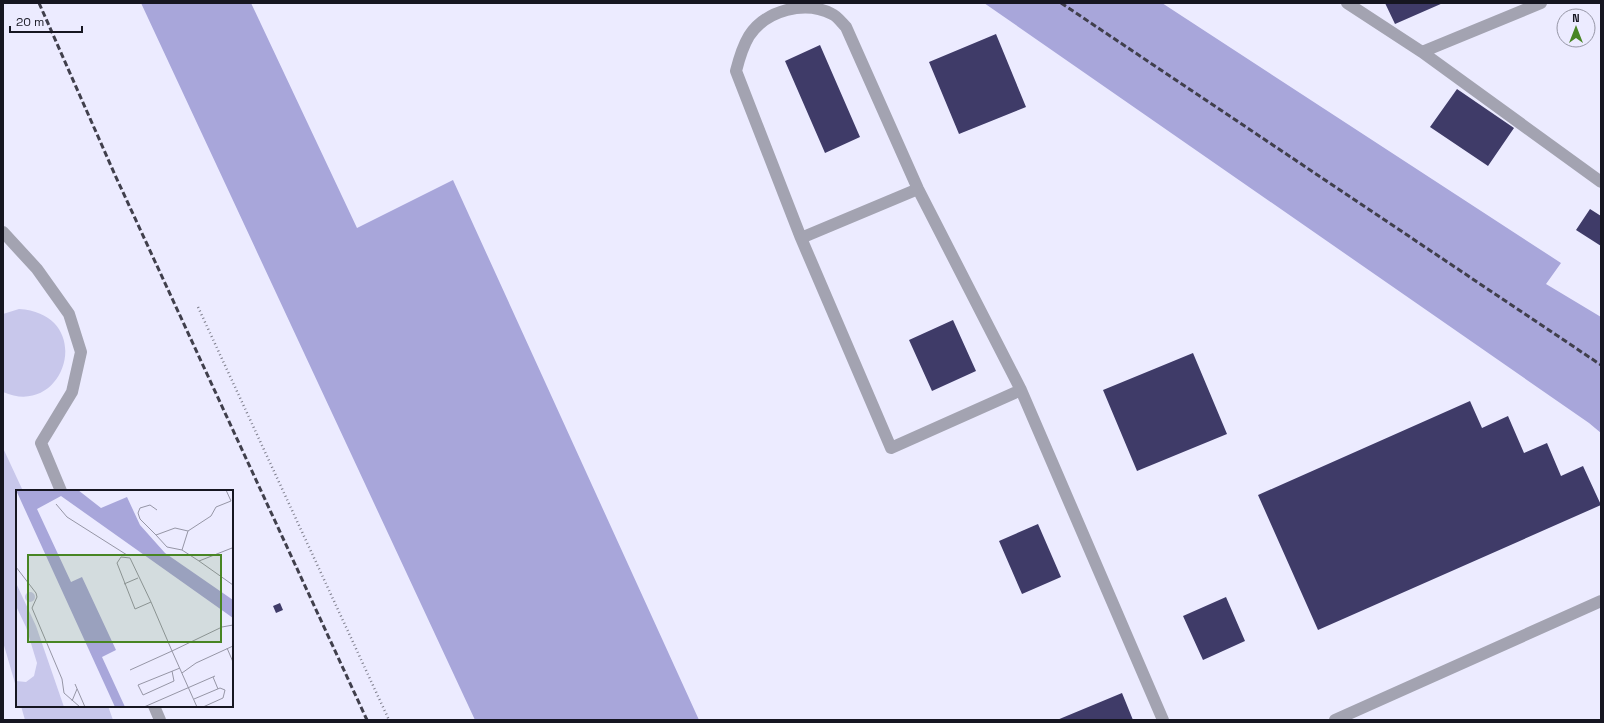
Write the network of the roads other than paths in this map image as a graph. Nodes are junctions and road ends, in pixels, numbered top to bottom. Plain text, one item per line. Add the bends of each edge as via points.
1 (816, 3) edge
2 (1347, 3) edge
3 (1541, 3) edge
4 (833, 14) junction
5 (1422, 52) junction
6 (1601, 182) edge
7 (918, 189) junction
8 (3, 232) edge
9 (801, 238) junction
10 (1021, 390) junction
11 (61, 490) edge
12 (1601, 602) edge
13 (154, 707) edge
14 (160, 720) edge
15 (1163, 720) edge
16 (1335, 720) edge

1 - 4 lane
2 - 5 lane
3 - 5 lane
4 - 7 lane via 846,27
4 - 9 lane via 813,7 792,8 771,15 750,36 736,71
5 - 6 lane
7 - 9 lane
7 - 10 lane
8 - 11 lane via 37,270 69,314 81,352 72,392 41,443
9 - 10 lane via 892,448
10 - 15 lane
12 - 16 lane
13 - 14 lane

